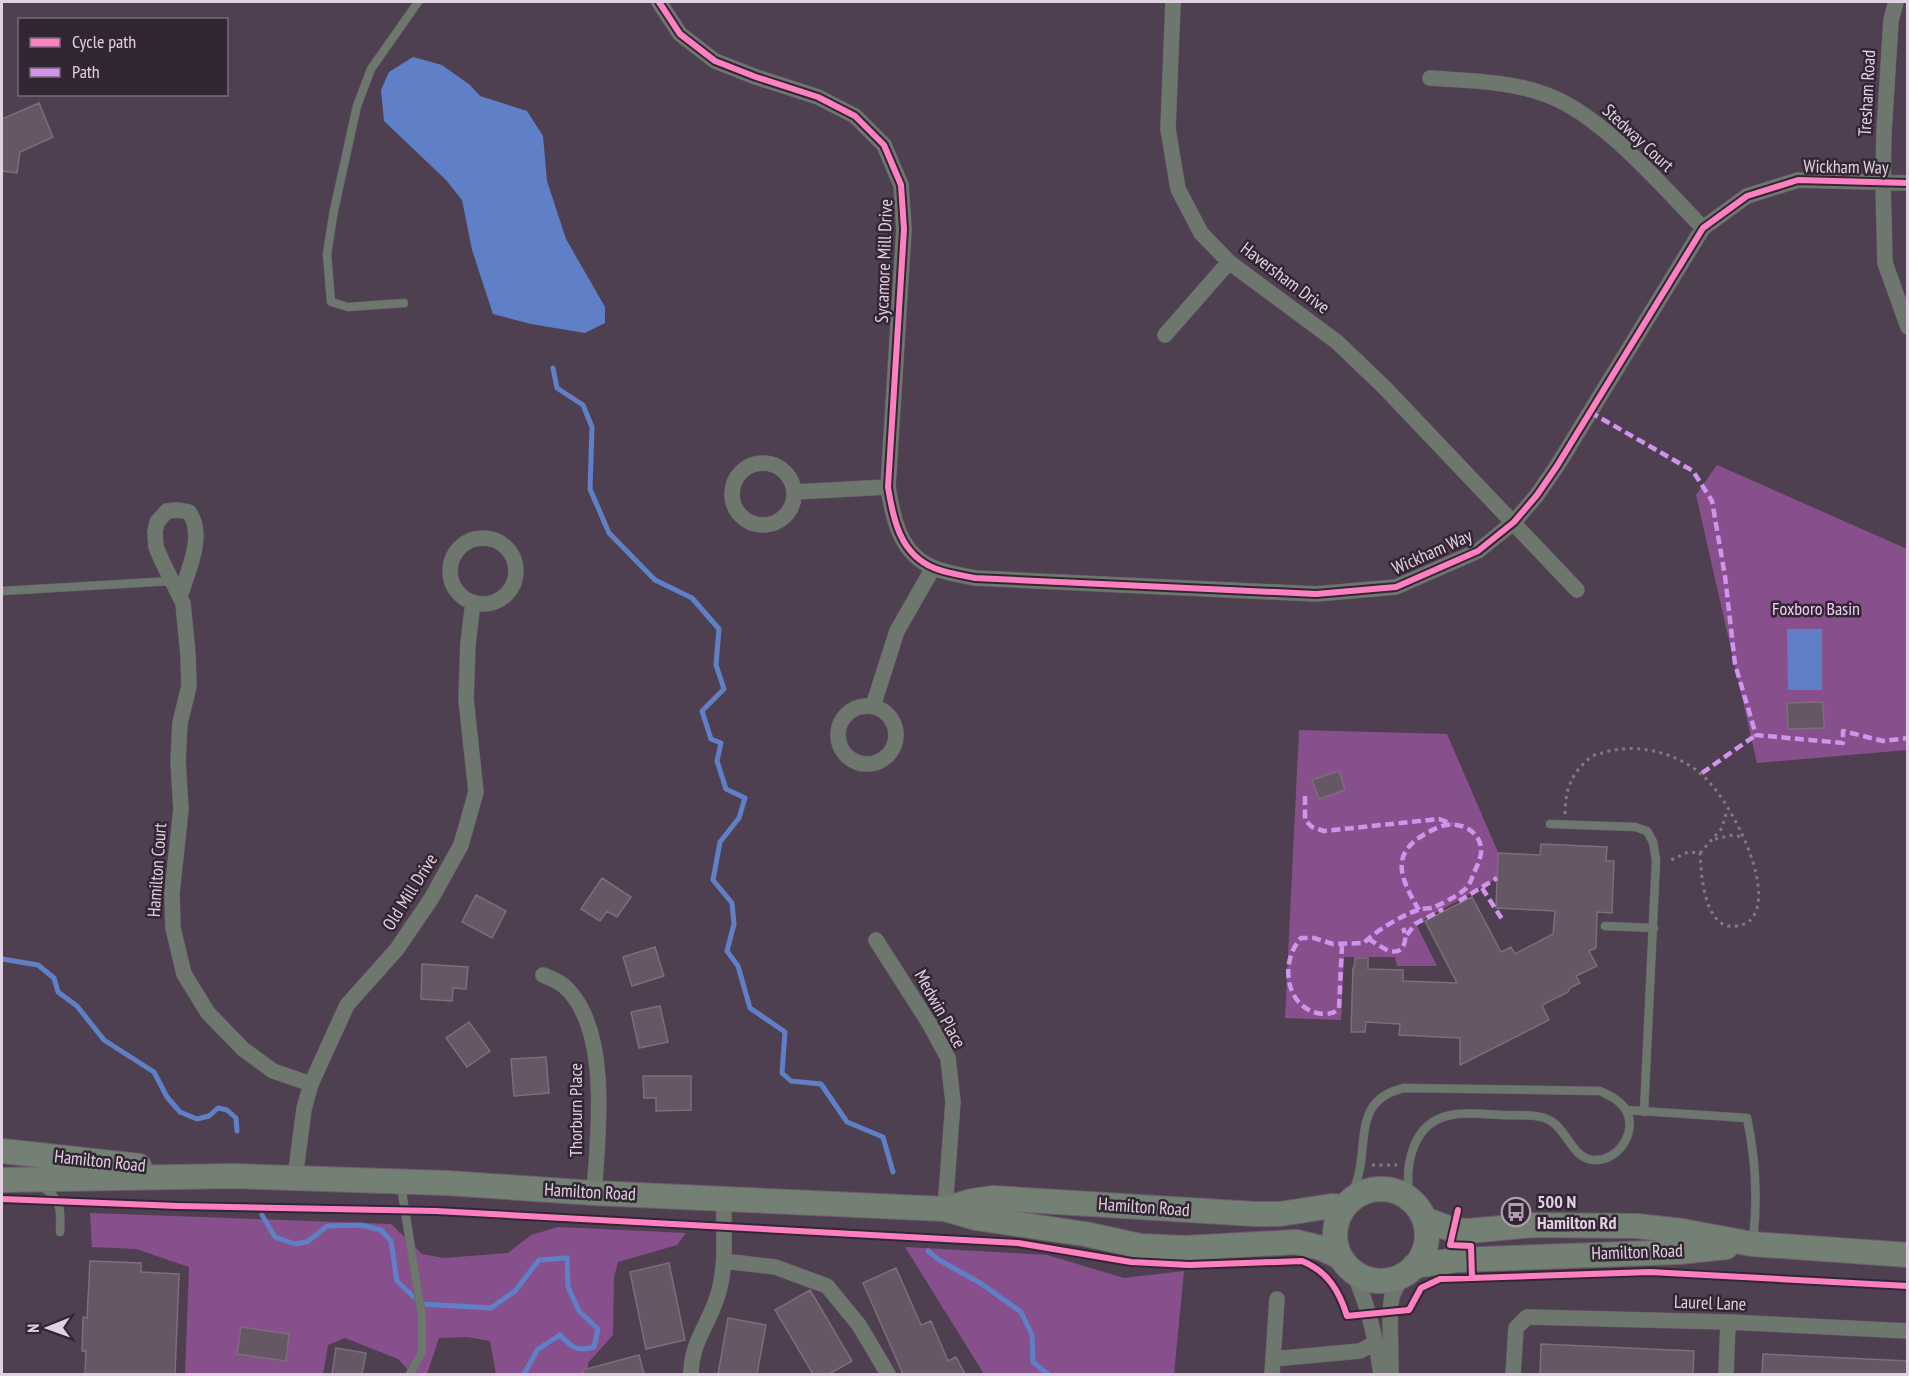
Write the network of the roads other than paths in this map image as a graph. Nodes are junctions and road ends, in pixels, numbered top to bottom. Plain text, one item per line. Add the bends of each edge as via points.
1 (418, 2) edge
2 (659, 2) edge
3 (1173, 2) edge
4 (1896, 2) edge
5 (1430, 78) dead end
6 (1883, 182) junction
7 (1908, 183) edge
8 (1703, 228) junction
9 (1229, 262) junction
10 (404, 303) dead end
11 (1908, 327) edge
12 (1165, 335) dead end
13 (888, 487) junction
14 (794, 492) junction
15 (1514, 522) junction
16 (933, 568) junction
17 (173, 581) junction
18 (1577, 590) dead end
19 (2, 591) edge
20 (180, 597) junction
21 (473, 602) junction
22 (873, 706) dead end
23 (1550, 824) dead end
24 (1605, 926) dead end
25 (1654, 928) junction
26 (876, 940) dead end
27 (543, 975) dead end
28 (311, 1084) junction
29 (1626, 1110) junction
30 (1644, 1112) junction
31 (2, 1151) edge
32 (234, 1176) junction
33 (295, 1178) junction
34 (2, 1180) edge
35 (28, 1181) junction
36 (400, 1181) junction
37 (594, 1193) junction
38 (724, 1199) junction
39 (1410, 1199) junction
40 (1347, 1204) junction
41 (945, 1209) junction
42 (1424, 1219) junction
43 (60, 1232) dead end
44 (1752, 1244) junction
45 (1908, 1255) edge
46 (724, 1261) junction
47 (1346, 1264) junction
48 (1408, 1271) junction
49 (1277, 1299) dead end
50 (1728, 1322) junction
51 (1908, 1331) edge
52 (1375, 1344) junction
53 (1272, 1367) edge
54 (410, 1374) edge
55 (691, 1374) edge
56 (888, 1374) edge
57 (1381, 1374) edge
58 (1391, 1374) edge
59 (1513, 1374) edge
60 (1726, 1374) edge

1 - 10 lane via 371,69 357,106 327,254 331,302 348,307
2 - 13 street, Sycamore Mill Drive via 680,34 715,61 818,97 855,116 884,145 901,185 904,229
3 - 9 street, Haversham Drive via 1168,129 1178,189 1202,233
4 - 6 street, Tresham Road via 1891,20
5 - 8 street, Stedway Court via 1500,82 1549,95 1589,118 1615,140
6 - 7 street, Wickham Way
6 - 8 street, Wickham Way via 1798,180 1747,196
6 - 11 street, Tresham Road via 1885,263
8 - 15 street, Wickham Way via 1557,466
9 - 12 street
9 - 15 street, Haversham Drive via 1337,342
13 - 14 street
13 - 16 street, Sycamore Mill Drive via 897,531 918,558
14 - 14 street via 790,478 779,467 765,463 750,466 738,475 732,489 733,504 741,517 754,525 768,525 782,519 792,507
15 - 16 street, Wickham Way via 1478,551 1396,587 1316,594 975,578
15 - 18 street, Haversham Drive
16 - 22 street via 897,631
17 - 19 lane
17 - 20 street, Hamilton Court
17 - 20 street, Hamilton Court via 156,547 155,532 157,522 167,511 178,510 189,512 195,520 196,532
20 - 28 street, Hamilton Court via 189,686 180,723 181,809 172,928 184,974 208,1013 243,1049 273,1071
21 - 21 street via 463,597 451,578 454,556 470,541 492,539 509,550 515,580 510,590 494,602
21 - 28 street, Old Mill Drive via 466,699 476,792 461,845 397,950 347,1005
23 - 25 lane via 1635,827 1647,831 1653,842 1656,867
24 - 25 lane
25 - 30 lane
26 - 41 street, Medwin Place via 948,1058 953,1102
27 - 37 street, Thorburn Place via 570,991 594,1044 598,1105
28 - 33 street, Old Mill Drive
29 - 30 lane
29 - 39 lane via 1631,1127 1623,1146 1607,1159 1591,1160 1578,1153 1551,1121 1539,1117 1450,1115 1431,1124 1412,1149 1407,1176
29 - 40 lane via 1615,1098 1600,1091 1392,1090 1373,1104 1367,1116 1359,1173
30 - 44 lane via 1747,1118 1755,1154
31 - 32 main road, Hamilton Road
32 - 33 main road, Hamilton Road
32 - 35 main road, Hamilton Road
33 - 36 main road, Hamilton Road
34 - 35 main road, Hamilton Road
35 - 43 lane via 58,1201
36 - 37 main road, Hamilton Road
36 - 54 lane via 423,1317 422,1352
37 - 38 main road, Hamilton Road
38 - 41 main road, Hamilton Road
38 - 46 street
39 - 40 main road via 1399,1192 1373,1189
39 - 42 main road
40 - 41 main road, Hamilton Road via 1255,1214 993,1198
40 - 47 main road via 1335,1231 1335,1244
41 - 47 main road, Hamilton Road via 976,1218 1024,1223 1140,1246 1185,1248 1296,1242 1321,1248
42 - 44 main road, Hamilton Road via 1468,1231 1534,1225 1637,1226
42 - 48 main road via 1426,1244 1422,1256
44 - 45 main road, Hamilton Road
44 - 48 main road, Hamilton Road via 1679,1252 1456,1260
46 - 55 street via 718,1293 693,1349
46 - 56 street via 775,1267 827,1286 859,1325
47 - 48 main road via 1376,1281
47 - 52 street via 1362,1292
48 - 58 street via 1392,1296
49 - 53 street
50 - 51 street, Laurel Lane
50 - 59 street, Laurel Lane via 1527,1317 1516,1328
50 - 60 street
52 - 53 street via 1360,1351
52 - 57 street

